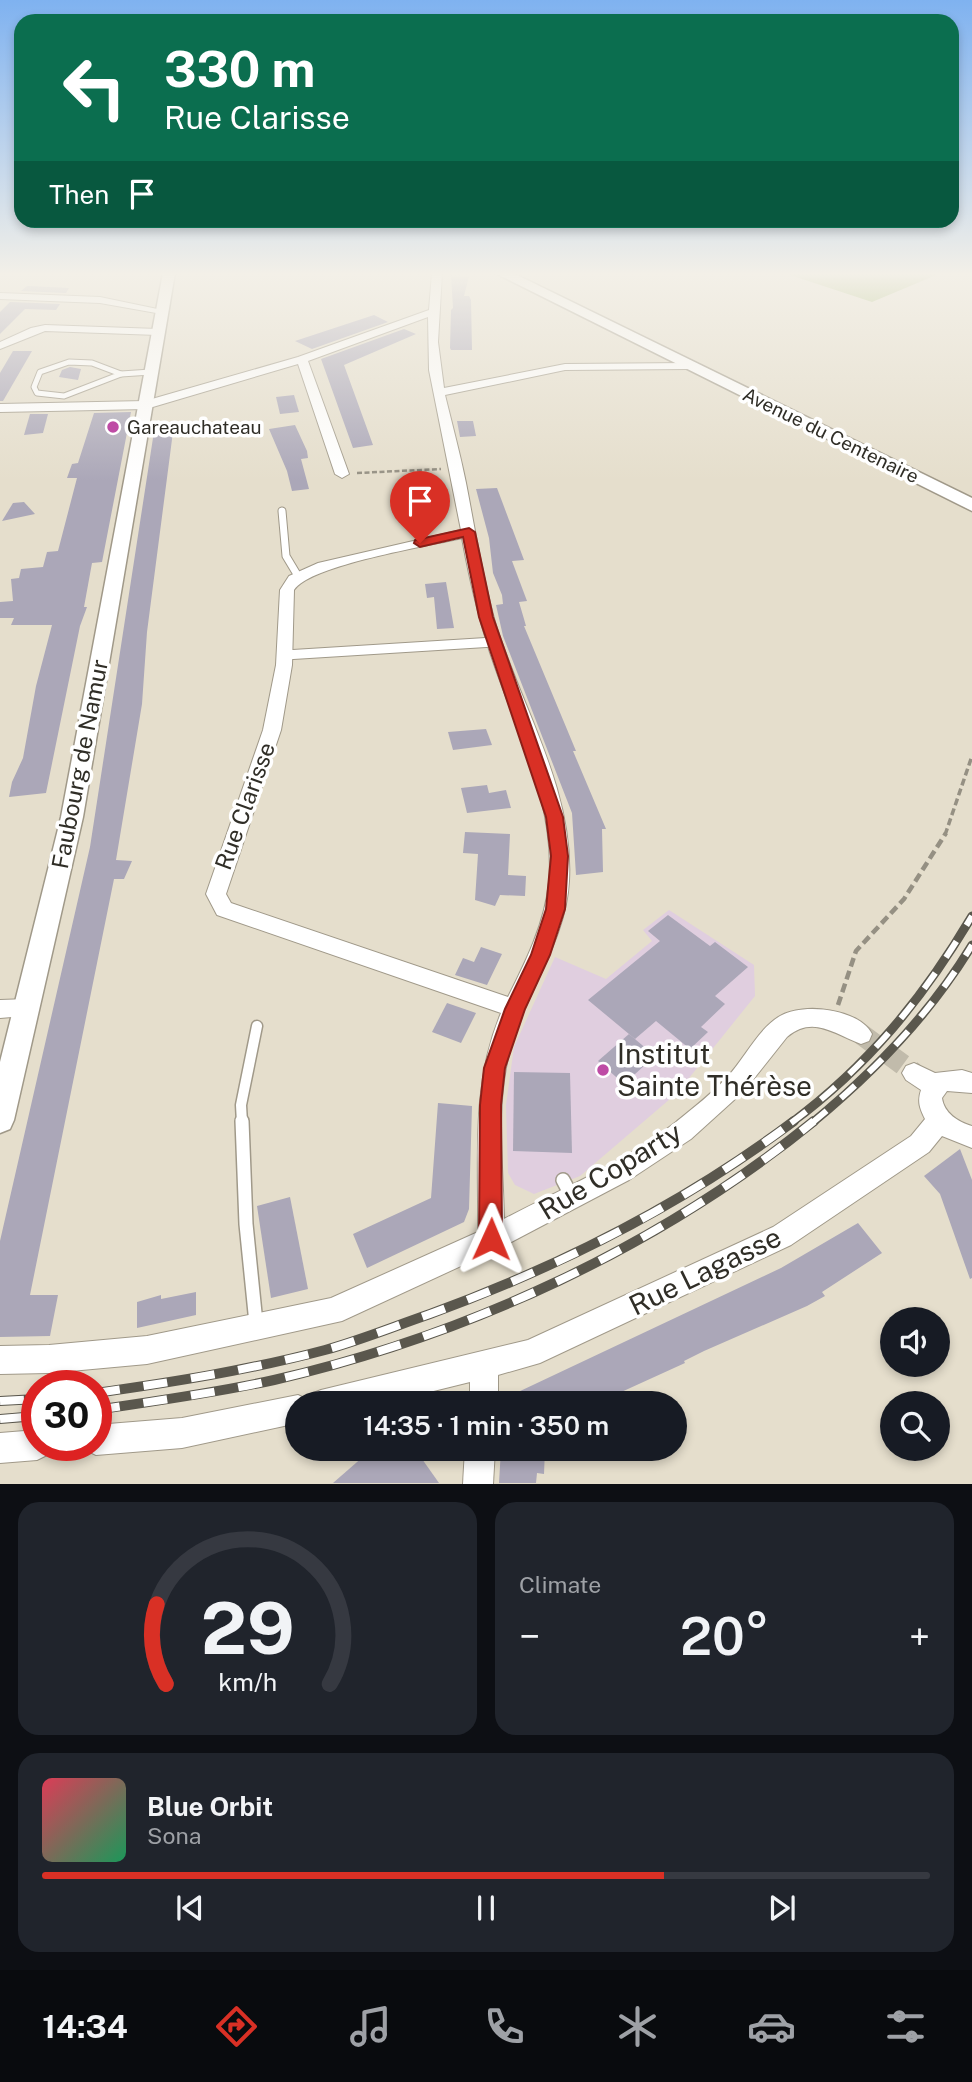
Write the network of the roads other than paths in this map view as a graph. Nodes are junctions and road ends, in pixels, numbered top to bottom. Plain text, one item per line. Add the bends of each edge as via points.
1 (156, 342) edge
2 (348, 342) edge
3 (433, 342) edge
4 (641, 342) edge
5 (302, 359) junction
6 (689, 366) junction
7 (152, 372) junction
8 (121, 374) junction
9 (441, 392) junction
10 (146, 405) junction
11 (0, 408) edge
12 (342, 474) road end
13 (972, 505) edge
14 (282, 511) dead end
15 (469, 532) junction
16 (299, 576) junction
17 (494, 642) junction
18 (285, 655) junction
19 (28, 1008) junction
20 (0, 1009) edge
21 (515, 1009) junction
22 (257, 1026) dead end
23 (861, 1034) tunnel mouth
24 (914, 1073) tunnel mouth
25 (972, 1083) edge
26 (935, 1086) junction
27 (0, 1120) edge
28 (939, 1121) junction
29 (972, 1137) edge
30 (491, 1239) junction
31 (256, 1329) junction
32 (0, 1360) edge
33 (484, 1365) junction
34 (375, 1391) edge
35 (484, 1391) edge
36 (285, 1412) edge
37 (112, 1439) edge
38 (21, 1446) edge
39 (0, 1448) edge
40 (479, 1461) edge
41 (478, 1483) edge

1 - 7 street, Faubourg de Namur
2 - 5 street
3 - 9 street
4 - 6 main road, Avenue du Centenaire
5 - 10 street
5 - 12 street
6 - 9 street via 565,367
6 - 13 main road, Avenue du Centenaire
7 - 8 lane
7 - 10 street, Faubourg de Namur
8 - 8 lane via 108,366 58,363 40,372 34,387 37,393 57,397
9 - 15 street
10 - 11 street
10 - 19 street, Faubourg de Namur via 72,817
14 - 16 lane via 286,556
15 - 16 street via 323,566
15 - 17 street
16 - 18 street, Rue Clarisse via 287,590
17 - 18 lane
17 - 21 street via 555,817 559,856 555,909 541,955
18 - 21 street, Rue Clarisse via 277,712 260,778 218,883 219,902 224,909
19 - 20 street
19 - 27 street, Faubourg de Namur
21 - 30 street via 500,1046 491,1105
22 - 31 lane via 241,1105
23 - 30 street, Rue Coparty via 814,1016 789,1022 736,1084 682,1131 620,1172 567,1189
24 - 26 street
25 - 26 street via 951,1079
26 - 28 street via 930,1102
28 - 29 street
28 - 33 street, Rue Lagasse via 920,1144 782,1236 530,1353
30 - 31 street, Rue Coparty via 332,1311
31 - 32 street, Rue Coparty via 147,1350
33 - 34 street, Rue Lagasse
33 - 35 street
36 - 37 street via 181,1433
38 - 39 street
40 - 41 street

